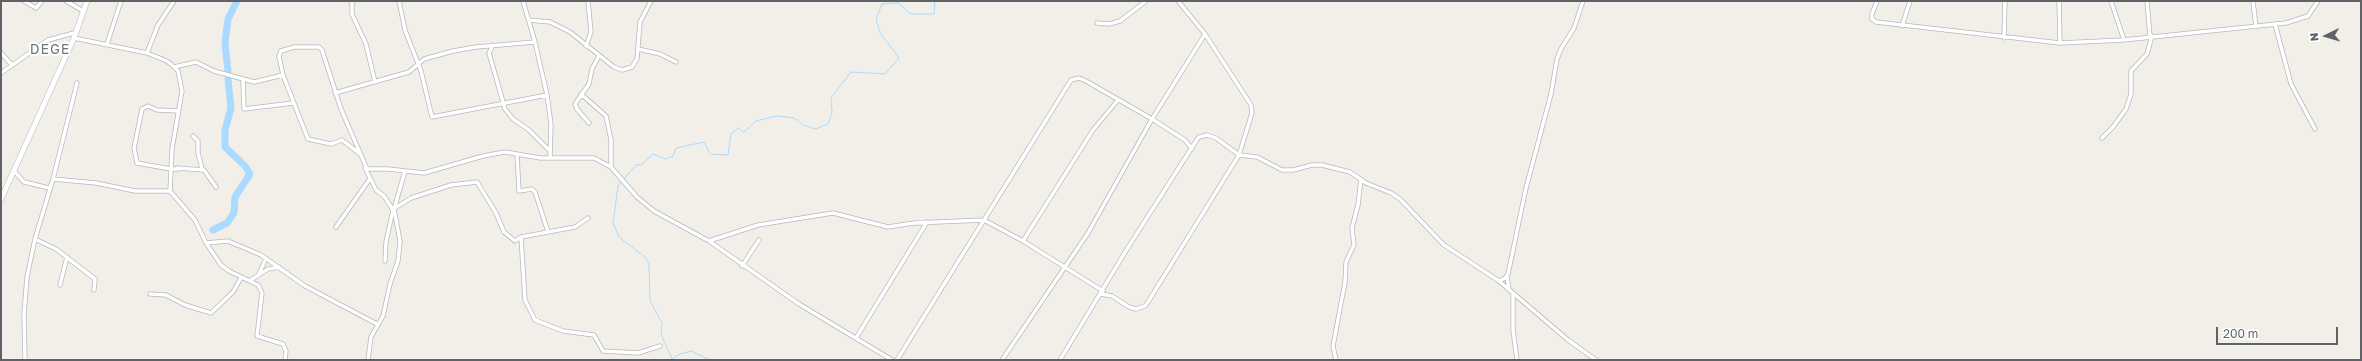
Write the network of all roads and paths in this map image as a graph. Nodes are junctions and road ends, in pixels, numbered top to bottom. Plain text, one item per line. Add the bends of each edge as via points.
1 (24, 1) edge
2 (42, 1) edge
3 (66, 1) edge
4 (87, 1) edge
5 (121, 1) edge
6 (173, 1) edge
7 (352, 1) edge
8 (399, 1) edge
9 (523, 1) edge
10 (588, 1) edge
11 (652, 1) edge
12 (1146, 1) edge
13 (1178, 1) edge
14 (1583, 1) edge
15 (1877, 1) edge
16 (1910, 1) edge
17 (2005, 1) edge
18 (2059, 1) edge
19 (2111, 1) edge
20 (2147, 1) edge
21 (2253, 1) edge
22 (2318, 1) edge
23 (83, 11) junction
24 (529, 20) junction
25 (1097, 23) dead end
26 (2275, 24) junction
27 (1902, 26) junction
28 (2256, 26) junction
29 (1205, 34) junction
30 (74, 35) junction
31 (2151, 36) junction
32 (2004, 38) junction
33 (2124, 40) junction
34 (535, 42) junction
35 (2060, 43) junction
36 (107, 44) junction
37 (493, 45) junction
38 (586, 46) junction
39 (638, 49) junction
40 (1, 53) edge
41 (147, 53) junction
42 (599, 56) junction
43 (676, 62) dead end
44 (418, 64) junction
45 (12, 65) junction
46 (174, 67) junction
47 (415, 69) junction
48 (421, 71) junction
49 (1, 73) edge
50 (283, 75) junction
51 (243, 80) junction
52 (375, 82) junction
53 (77, 83) dead end
54 (335, 93) junction
55 (581, 94) junction
56 (547, 95) junction
57 (1118, 100) junction
58 (293, 103) junction
59 (504, 104) junction
60 (179, 111) junction
61 (1152, 119) junction
62 (589, 123) dead end
63 (2315, 129) dead end
64 (193, 136) dead end
65 (2102, 138) dead end
66 (1192, 149) junction
67 (550, 151) junction
68 (360, 154) junction
69 (517, 154) junction
70 (1239, 155) junction
71 (550, 158) junction
72 (171, 167) junction
73 (611, 167) junction
74 (365, 168) junction
75 (202, 169) junction
76 (14, 171) junction
77 (405, 172) junction
78 (53, 179) junction
79 (1361, 179) junction
80 (369, 180) junction
81 (216, 187) dead end
82 (49, 188) junction
83 (170, 191) junction
84 (1, 199) edge
85 (394, 209) junction
86 (588, 218) dead end
87 (984, 220) junction
88 (928, 222) junction
89 (336, 227) dead end
90 (548, 232) junction
91 (521, 237) junction
92 (35, 239) junction
93 (759, 240) dead end
94 (709, 241) junction
95 (1023, 241) junction
96 (206, 243) junction
97 (67, 257) junction
98 (266, 258) junction
99 (385, 261) dead end
100 (742, 266) junction
101 (279, 267) junction
102 (1063, 267) junction
103 (258, 275) junction
104 (1507, 276) junction
105 (241, 278) junction
106 (251, 280) junction
107 (1499, 281) junction
108 (60, 285) dead end
109 (94, 290) dead end
110 (1511, 291) junction
111 (1102, 293) junction
112 (150, 294) dead end
113 (378, 324) junction
114 (856, 338) junction
115 (660, 346) dead end
116 (25, 360) edge
117 (285, 360) edge
118 (368, 360) edge
119 (892, 360) edge
120 (896, 360) edge
121 (1002, 360) edge
122 (1060, 360) edge
123 (1336, 360) edge
124 (1517, 360) edge
125 (1596, 360) edge

1 - 2 street via 36,8
3 - 23 street
4 - 23 main road
5 - 36 street
6 - 41 street via 158,25
7 - 52 street via 352,14 366,44
8 - 44 street via 405,30
9 - 24 street
10 - 38 street via 591,32
11 - 39 street via 640,22
12 - 25 street via 1120,20 1109,24
13 - 29 street
14 - 104 street via 1574,28 1557,59
15 - 27 street via 1872,14 1874,21
16 - 27 street
17 - 32 street
18 - 35 street
19 - 33 street
20 - 31 street
21 - 28 street
22 - 26 street via 2304,19
23 - 30 main road
24 - 34 street
24 - 38 street via 555,25 570,32
26 - 28 street
26 - 63 street via 2291,84
27 - 32 street
28 - 31 street
29 - 61 street
29 - 70 street via 1251,104 1252,113
30 - 36 street
30 - 45 street via 48,40
30 - 76 main road
31 - 33 street
31 - 65 street via 2147,54 2131,71 2131,94 2127,105 2113,127
32 - 35 street
33 - 35 street
34 - 37 street
34 - 56 street
36 - 41 street
37 - 44 street via 453,51 424,59
37 - 59 street via 489,53
38 - 42 street
39 - 42 street via 635,63 626,69 617,69
39 - 43 street via 660,54
40 - 45 street
41 - 46 street via 167,61
42 - 55 street via 592,69 590,84
44 - 47 street
44 - 48 street
45 - 49 street
46 - 51 street via 196,62
46 - 60 street via 181,82
47 - 48 street
47 - 52 street
48 - 59 street via 432,116
50 - 51 street via 254,82
50 - 54 street via 279,54 281,51 294,47 319,47
50 - 58 street
51 - 58 street via 244,109
52 - 54 street
53 - 78 street
54 - 68 street
55 - 62 street via 575,106
55 - 73 street via 606,116 611,140
56 - 59 street
56 - 67 street via 551,124
57 - 61 street
57 - 87 street via 1083,79 1070,80
57 - 95 street via 1093,130
58 - 68 street via 305,135 310,141 331,144 342,140
59 - 67 street via 507,113
60 - 72 street
60 - 72 street via 157,110 148,106 142,109 134,148 136,163
61 - 66 street via 1185,140
61 - 102 street via 1088,233
64 - 75 street via 198,141
66 - 70 street via 1199,137 1210,135
66 - 111 street via 1127,249
67 - 71 street
68 - 74 street
69 - 71 street
69 - 77 street via 495,153 424,174
69 - 90 street via 519,191 532,189 535,192
70 - 79 street via 1257,157 1282,170 1316,165 1350,172
70 - 111 street via 1145,306 1132,308
71 - 73 street via 594,158
72 - 75 street
72 - 83 street
73 - 94 street via 637,197 654,211
74 - 77 street
74 - 80 street
75 - 81 street
76 - 82 street via 24,182
76 - 84 main road
77 - 85 street
78 - 82 street
78 - 83 street via 96,183 135,191
79 - 107 street via 1400,199 1444,245
79 - 123 street via 1352,228 1354,245 1346,262 1345,282 1333,346
80 - 85 street
80 - 89 street
82 - 92 street
83 - 96 street via 195,220
85 - 91 street via 412,198 451,185 477,182 504,232 515,241
85 - 99 street via 386,242
85 - 113 street via 400,241 398,261 385,309
86 - 90 street via 575,227
87 - 88 street
87 - 95 street
87 - 120 street
88 - 94 street via 888,227 834,213 758,225
88 - 114 street
90 - 91 street
91 - 115 street via 525,300 535,320 563,331 594,335 603,351 638,352
92 - 97 street
92 - 116 street via 27,277 24,314
93 - 100 street
94 - 100 street
95 - 102 street
96 - 98 street via 228,241
96 - 105 street via 221,265
97 - 108 street
97 - 109 street via 95,278
98 - 101 street
98 - 103 street
100 - 114 street
101 - 103 street via 268,269
101 - 113 street via 304,286
102 - 111 street
102 - 121 street
103 - 106 street
104 - 107 street
104 - 110 street
105 - 106 street
105 - 112 street via 233,292 211,313 185,305 166,295
106 - 117 street via 258,285 262,293 257,336 283,344 286,351
107 - 110 street
110 - 124 street
110 - 125 street via 1578,348
111 - 122 street
113 - 118 street via 371,337
114 - 119 street

